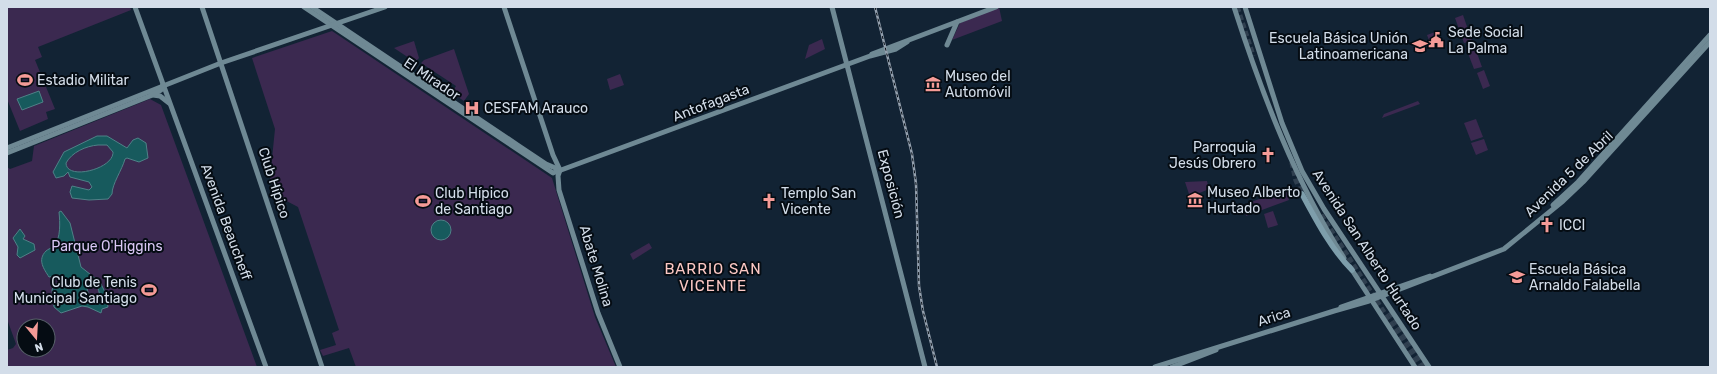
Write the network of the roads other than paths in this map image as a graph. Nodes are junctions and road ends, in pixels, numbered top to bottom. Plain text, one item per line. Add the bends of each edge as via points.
1 (135, 7) edge
2 (202, 7) edge
3 (304, 7) edge
4 (312, 7) edge
5 (385, 7) edge
6 (504, 7) edge
7 (832, 7) edge
8 (996, 7) edge
9 (1234, 7) edge
10 (1245, 7) edge
11 (324, 20) junction
12 (957, 22) junction
13 (337, 24) junction
14 (331, 26) junction
15 (323, 29) junction
16 (1710, 40) edge
17 (947, 46) dead end
18 (221, 63) junction
19 (848, 65) junction
20 (399, 68) junction
21 (163, 86) junction
22 (150, 96) junction
23 (169, 103) junction
24 (454, 104) junction
25 (7, 148) edge
26 (7, 154) edge
27 (560, 170) junction
28 (548, 171) junction
29 (560, 190) junction
30 (1302, 194) tunnel mouth
31 (1497, 251) joint
32 (1352, 270) junction
33 (1381, 295) junction
34 (1371, 298) junction
35 (1222, 347) junction
36 (266, 367) edge
37 (322, 367) edge
38 (620, 367) edge
39 (925, 367) edge
40 (1155, 367) edge
41 (1172, 367) edge
42 (1415, 367) edge
43 (1429, 367) edge

1 - 21 main road, Avenida Beaucheff via 163,80
2 - 18 main road, Club Hípico
3 - 11 main road, El Mirador
4 - 13 main road, El Mirador
5 - 13 main road
6 - 27 main road
7 - 19 main road, Exposición
8 - 12 main road, Antofagasta
9 - 32 main road, Avenida San Alberto Hurtado via 1272,116 1319,215
10 - 33 main road, Avenida San Alberto Hurtado via 1282,124 1298,162 1324,209
11 - 14 main road, El Mirador
11 - 15 main road
12 - 17 main road
12 - 19 main road, Antofagasta via 880,50
13 - 14 main road
13 - 20 main road, El Mirador
14 - 15 main road
14 - 20 main road, El Mirador
15 - 18 main road
16 - 31 main road, Avenida 5 de Abril via 1583,182 1508,248
18 - 21 main road
18 - 37 main road, Club Hípico
19 - 27 main road, Antofagasta
19 - 39 main road, Exposición
20 - 24 main road, El Mirador
21 - 22 main road
21 - 23 main road, Avenida Beaucheff
21 - 25 main road
22 - 23 main road via 160,96
22 - 26 main road
23 - 36 main road, Avenida Beaucheff
24 - 27 main road, El Mirador
24 - 28 main road, El Mirador
27 - 28 main road via 554,173
27 - 29 main road, Abate Molina
28 - 29 main road
29 - 38 main road, Abate Molina via 598,313
30 - 32 highway via 1323,232
31 - 33 main road, Arica
32 - 34 main road, Avenida San Alberto Hurtado
33 - 34 main road, Arica
33 - 43 main road, Avenida San Alberto Hurtado
34 - 35 main road, Arica
34 - 42 main road, Avenida San Alberto Hurtado
35 - 40 main road, Arica
35 - 41 main road, Arica via 1201,358

